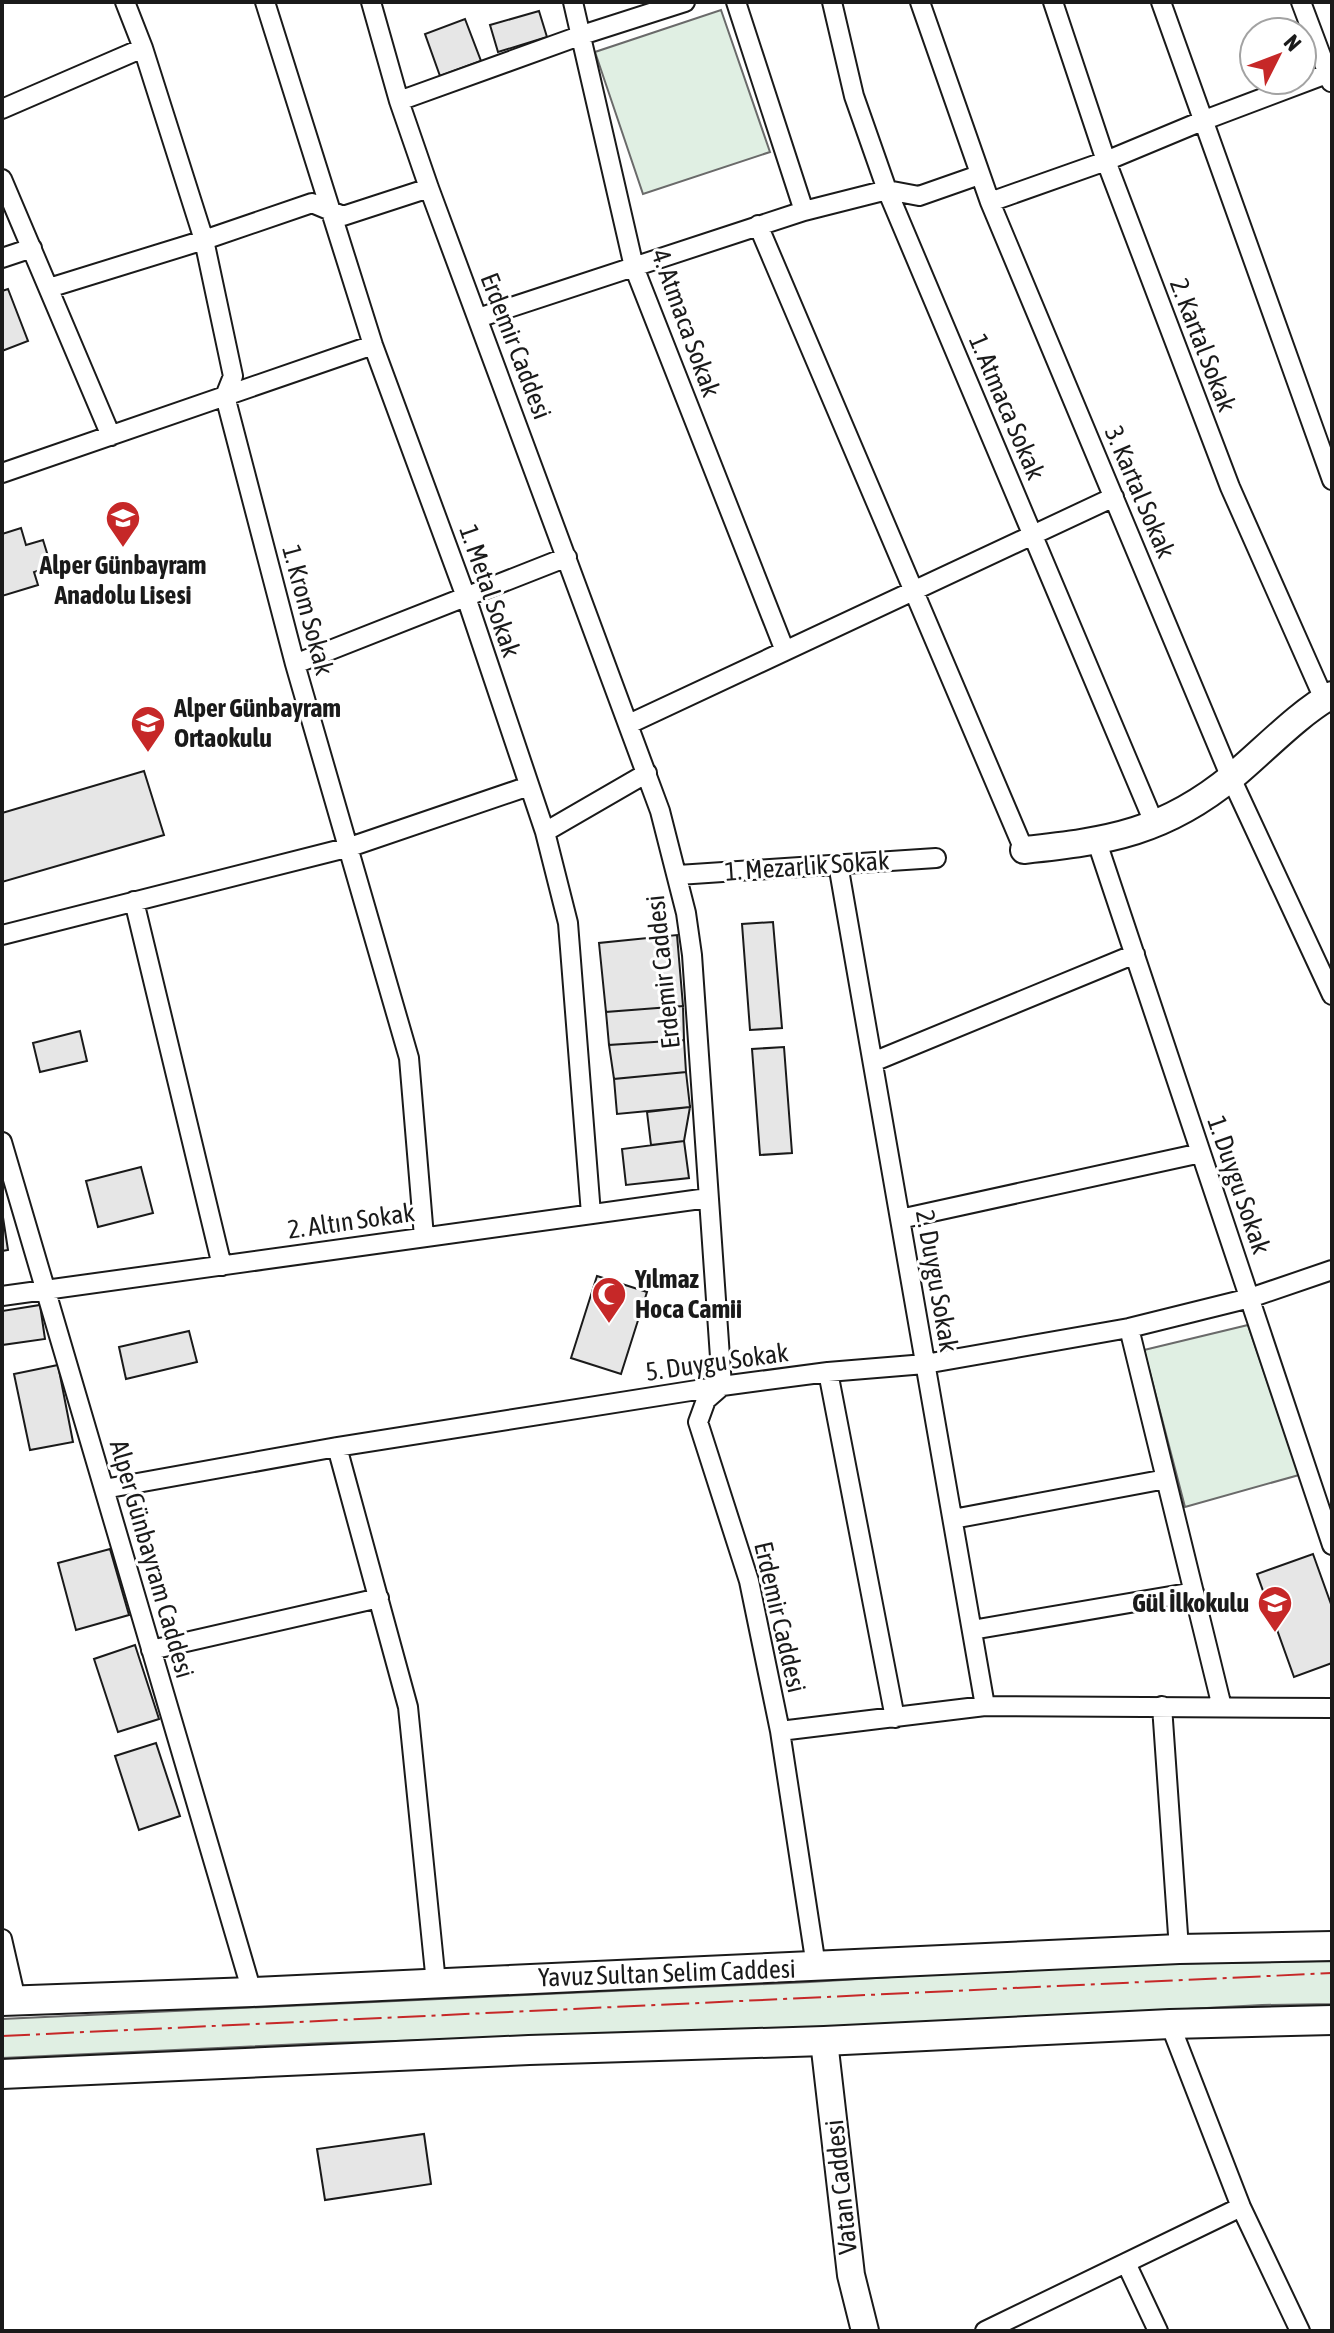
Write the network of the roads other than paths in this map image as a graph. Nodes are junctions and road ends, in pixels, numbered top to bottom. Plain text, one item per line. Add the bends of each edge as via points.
1 (125, 2) edge
2 (265, 2) edge
3 (371, 2) edge
4 (573, 2) edge
5 (685, 2) edge
6 (736, 2) edge
7 (832, 2) edge
8 (920, 2) edge
9 (1053, 2) edge
10 (1161, 2) edge
11 (1301, 2) edge
12 (582, 35) junction
13 (143, 48) junction
14 (1331, 76) edge
15 (399, 101) junction
16 (2, 109) edge
17 (1202, 121) junction
18 (1106, 161) junction
19 (979, 175) junction
20 (2, 179) edge
21 (429, 188) junction
22 (887, 190) junction
23 (990, 202) junction
24 (329, 210) junction
25 (804, 211) junction
26 (758, 225) junction
27 (204, 240) junction
28 (32, 248) junction
29 (2, 258) edge
30 (634, 267) junction
31 (49, 288) junction
32 (478, 318) junction
33 (373, 345) junction
34 (225, 396) junction
35 (111, 436) junction
36 (2, 473) edge
37 (1332, 480) edge
38 (1114, 497) junction
39 (1033, 535) junction
40 (567, 557) junction
41 (914, 591) junction
42 (466, 597) junction
43 (785, 651) junction
44 (295, 664) junction
45 (1328, 697) edge
46 (629, 724) junction
47 (647, 773) junction
48 (1231, 778) junction
49 (529, 786) junction
50 (1155, 825) junction
51 (545, 832) junction
52 (1097, 842) junction
53 (350, 847) junction
54 (1024, 850) joint
55 (936, 858) dead end
56 (838, 864) junction
57 (678, 875) junction
58 (134, 901) junction
59 (2, 935) edge
60 (1135, 954) junction
61 (1324, 956) edge
62 (1332, 995) edge
63 (873, 1062) junction
64 (2, 1142) edge
65 (1201, 1153) junction
66 (708, 1198) junction
67 (591, 1214) junction
68 (900, 1219) junction
69 (424, 1237) junction
70 (222, 1266) junction
71 (1332, 1270) edge
72 (45, 1290) junction
73 (2, 1296) edge
74 (1250, 1298) junction
75 (1129, 1328) junction
76 (925, 1364) junction
77 (828, 1372) junction
78 (722, 1386) junction
79 (337, 1447) junction
80 (1166, 1479) junction
81 (104, 1489) junction
82 (953, 1519) junction
83 (1332, 1545) edge
84 (1194, 1592) junction
85 (379, 1598) junction
86 (972, 1630) junction
87 (151, 1650) junction
88 (985, 1706) junction
89 (1162, 1706) junction
90 (1222, 1707) junction
91 (1332, 1708) edge
92 (895, 1718) junction
93 (780, 1731) junction
94 (2, 1939) edge
95 (1332, 1946) edge
96 (1179, 1949) junction
97 (816, 1966) junction
98 (436, 1983) junction
99 (252, 1992) junction
100 (9, 2000) edge
101 (1332, 2020) edge
102 (1170, 2024) junction
103 (824, 2041) junction
104 (2, 2074) edge
105 (1241, 2207) junction
106 (1126, 2263) junction
107 (865, 2331) edge
108 (985, 2331) edge
109 (1158, 2331) edge
110 (1300, 2331) edge

1 - 13 street, 1. Krom Sokak
2 - 24 street, 1. Metal Sokak
3 - 15 street, Erdemir Caddesi
4 - 12 street, 4. Atmaca Sokak
5 - 12 street
6 - 25 street
7 - 22 street, 1. Atmaca Sokak via 854,96
8 - 19 street, 3. Kartal Sokak
9 - 18 street, 2. Kartal Sokak
10 - 17 street
11 - 14 street
12 - 15 street
12 - 30 street, 4. Atmaca Sokak
13 - 16 street
13 - 27 street, 1. Krom Sokak
14 - 17 street
15 - 21 street, Erdemir Caddesi
17 - 18 street
17 - 37 street
18 - 23 street
18 - 45 street, 2. Kartal Sokak via 1230,487
19 - 22 street via 919,196
19 - 23 street, 3. Kartal Sokak
20 - 28 street
21 - 24 street via 343,216
21 - 32 street, Erdemir Caddesi
22 - 25 street
22 - 39 street, 1. Atmaca Sokak
23 - 38 street, 3. Kartal Sokak
24 - 27 street via 312,203
24 - 33 street, 1. Metal Sokak
25 - 26 street
26 - 30 street
26 - 41 street
27 - 31 street
27 - 34 street, 1. Krom Sokak via 233,376
28 - 29 street
28 - 31 street
30 - 32 street
30 - 43 street, 4. Atmaca Sokak
31 - 35 street
32 - 40 street, Erdemir Caddesi
33 - 34 street
33 - 42 street, 1. Metal Sokak
34 - 35 street
34 - 44 street, 1. Krom Sokak
35 - 36 street
38 - 39 street
38 - 48 street, 3. Kartal Sokak
39 - 41 street
39 - 50 street, 1. Atmaca Sokak
40 - 42 street
40 - 46 street, Erdemir Caddesi
41 - 43 street
41 - 54 street
42 - 44 street
42 - 49 street, 1. Metal Sokak
43 - 46 street
44 - 53 street, 1. Krom Sokak
45 - 48 street
46 - 47 street, Erdemir Caddesi
47 - 51 street
47 - 57 street, Erdemir Caddesi
48 - 50 street via 1192,807
48 - 61 street, 3. Kartal Sokak
49 - 51 street, 1. Metal Sokak
49 - 53 street
50 - 52 street
51 - 67 street, 1. Metal Sokak via 568,923
52 - 54 street
52 - 60 street, 1. Duygu Sokak
53 - 58 street
53 - 69 street, 1. Krom Sokak via 409,1058
55 - 56 street, 1. Mezarlık Sokak
56 - 57 street, 1. Mezarlık Sokak
56 - 63 street, 2. Duygu Sokak
57 - 66 street, Erdemir Caddesi via 692,955
58 - 59 street
58 - 70 street
60 - 63 street
60 - 65 street, 1. Duygu Sokak
61 - 62 street, 3. Kartal Sokak
63 - 68 street, 2. Duygu Sokak
64 - 72 street, Alper Günbayram Caddesi
65 - 68 street
65 - 74 street, 1. Duygu Sokak
66 - 67 street, 2. Altın Sokak
66 - 78 street, Erdemir Caddesi
67 - 69 street, 2. Altın Sokak
68 - 76 street, 2. Duygu Sokak
69 - 70 street, 2. Altın Sokak
70 - 72 street, 2. Altın Sokak
71 - 74 street, 5. Duygu Sokak
72 - 73 street, 2. Altın Sokak
72 - 81 street, Alper Günbayram Caddesi
74 - 75 street, 5. Duygu Sokak
74 - 83 street, 1. Duygu Sokak
75 - 76 street, 5. Duygu Sokak
75 - 80 street
76 - 77 street, 5. Duygu Sokak
76 - 82 street, 2. Duygu Sokak
77 - 78 street, 5. Duygu Sokak
77 - 92 street
78 - 79 street, 5. Duygu Sokak
78 - 93 street, Erdemir Caddesi via 706,1400 698,1422 749,1581
79 - 81 street, 5. Duygu Sokak
79 - 85 street
80 - 82 street
80 - 84 street
81 - 87 street, Alper Günbayram Caddesi
82 - 86 street, 2. Duygu Sokak
84 - 86 street
84 - 90 street
85 - 87 street
85 - 98 street via 408,1707
86 - 88 street, 2. Duygu Sokak
87 - 99 street, Alper Günbayram Caddesi
88 - 89 street
88 - 92 street
89 - 90 street
89 - 96 street
90 - 91 street
92 - 93 street
93 - 97 street, Erdemir Caddesi
94 - 100 street
95 - 96 main road, Yavuz Sultan Selim Caddesi
96 - 97 main road, Yavuz Sultan Selim Caddesi
97 - 98 main road, Yavuz Sultan Selim Caddesi
98 - 99 main road, Yavuz Sultan Selim Caddesi
99 - 100 main road, Yavuz Sultan Selim Caddesi
101 - 102 main road
102 - 103 main road
102 - 105 street
103 - 104 main road
103 - 107 street, Vatan Caddesi via 851,2275
105 - 106 street
105 - 110 street
106 - 108 street
106 - 109 street

